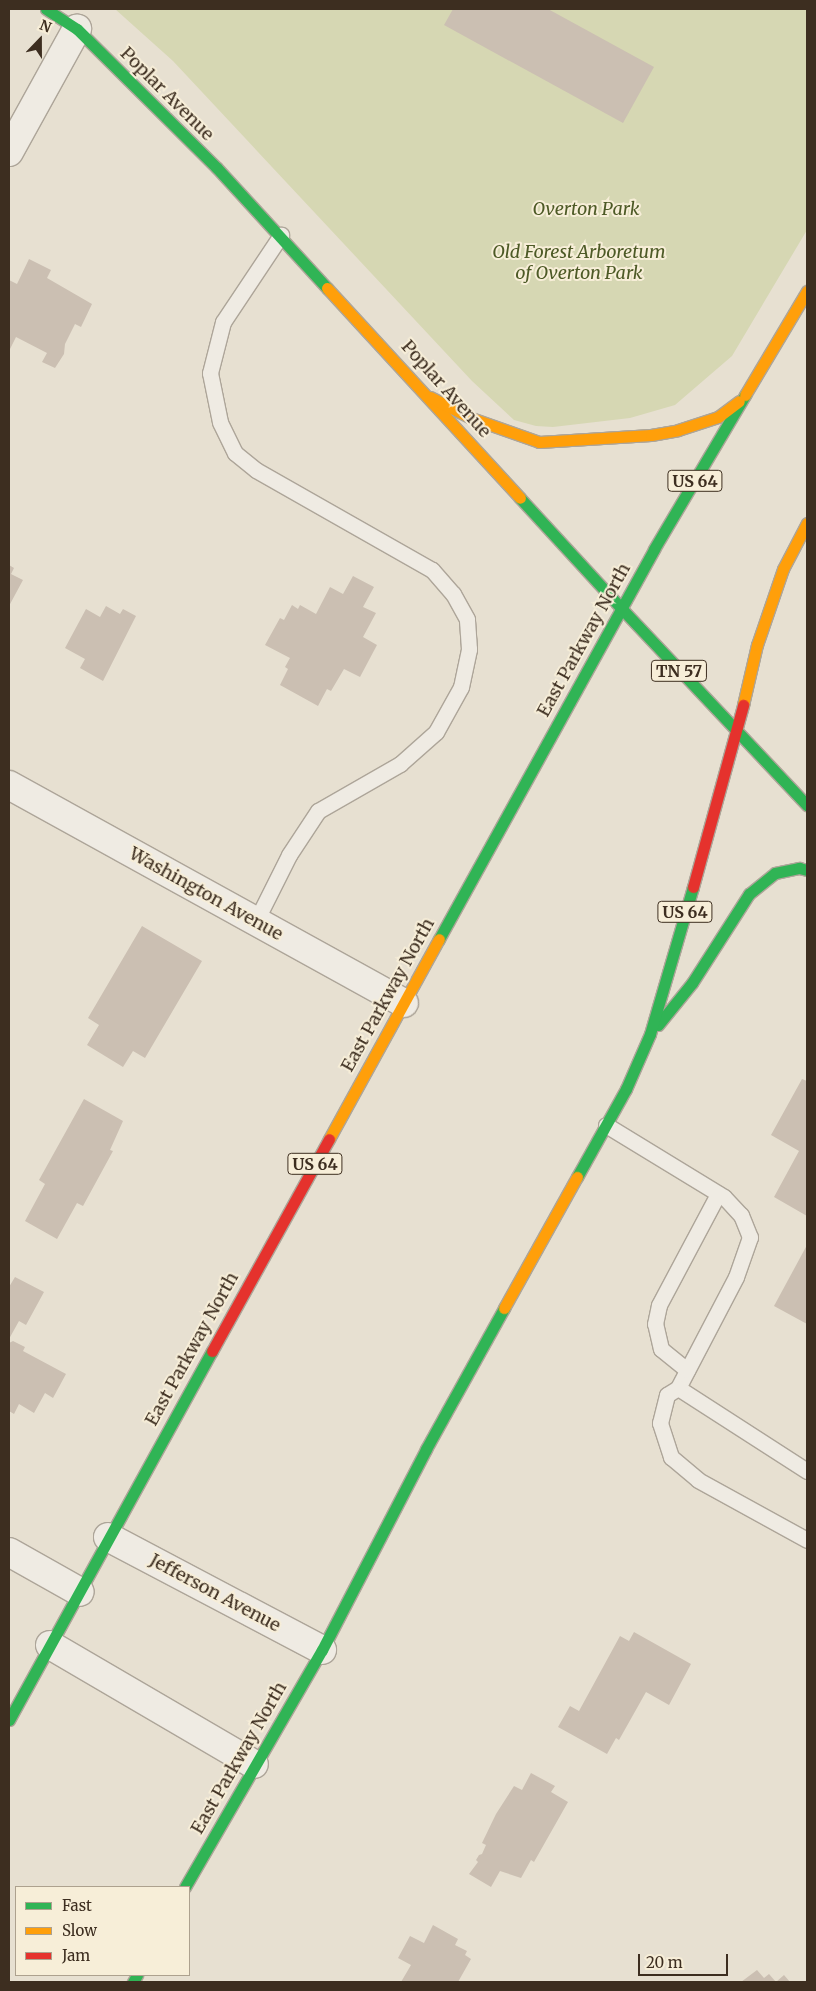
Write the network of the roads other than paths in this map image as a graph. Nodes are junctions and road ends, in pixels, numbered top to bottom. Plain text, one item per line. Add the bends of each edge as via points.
1 (46, 9) edge
2 (76, 29) junction
3 (9, 152) edge
4 (281, 235) junction
5 (807, 291) edge
6 (746, 395) junction
7 (430, 397) junction
8 (807, 523) edge
9 (622, 609) junction
10 (737, 733) junction
11 (9, 784) edge
12 (807, 805) edge
13 (807, 870) edge
14 (256, 921) junction
15 (404, 1003) junction
16 (650, 1034) junction
17 (606, 1125) junction
18 (718, 1194) junction
19 (687, 1370) junction
20 (678, 1388) junction
21 (807, 1471) edge
22 (108, 1537) junction
23 (807, 1540) edge
24 (9, 1552) edge
25 (80, 1592) junction
26 (50, 1645) junction
27 (322, 1650) junction
28 (9, 1720) edge
29 (254, 1764) junction
30 (186, 1886) edge

1 - 2 main road, Poplar Avenue
2 - 3 street
2 - 4 main road, Poplar Avenue
4 - 7 main road, Poplar Avenue
4 - 14 lane via 223,322 217,338 210,372 220,422 235,453 256,470 432,570 453,594 467,619 469,649 461,687 436,732 400,764 318,811 289,855
5 - 6 main road, East Parkway North / US 64
6 - 7 main road via 718,417 678,430 651,435 539,442 471,418
6 - 9 main road, East Parkway North / US 64
7 - 9 main road, Poplar Avenue
8 - 10 main road, East Parkway North / US 64 via 782,569 757,645
9 - 10 main road, Poplar Avenue / TN 57
9 - 15 main road, East Parkway North / US 64
10 - 12 main road, Poplar Avenue / TN 57
10 - 16 main road, East Parkway North / US 64
11 - 14 street, Washington Avenue
13 - 16 main road via 799,868 775,873 749,894 692,983
14 - 15 street, Washington Avenue
15 - 22 main road, East Parkway North / US 64
16 - 17 main road, East Parkway North / US 64
17 - 18 lane
17 - 27 main road, East Parkway North / US 64 via 426,1449
18 - 19 lane via 741,1215 750,1237 736,1277
18 - 19 lane via 658,1305 655,1324 661,1349
19 - 20 lane
20 - 21 lane
20 - 23 lane via 667,1395 660,1423 671,1457 698,1480
22 - 25 main road, East Parkway North / US 64
22 - 27 street, Jefferson Avenue
24 - 25 street
25 - 26 main road, East Parkway North / US 64
26 - 28 main road, East Parkway North / US 64
26 - 29 street
27 - 29 main road, East Parkway North / US 64
29 - 30 main road, East Parkway North / US 64

